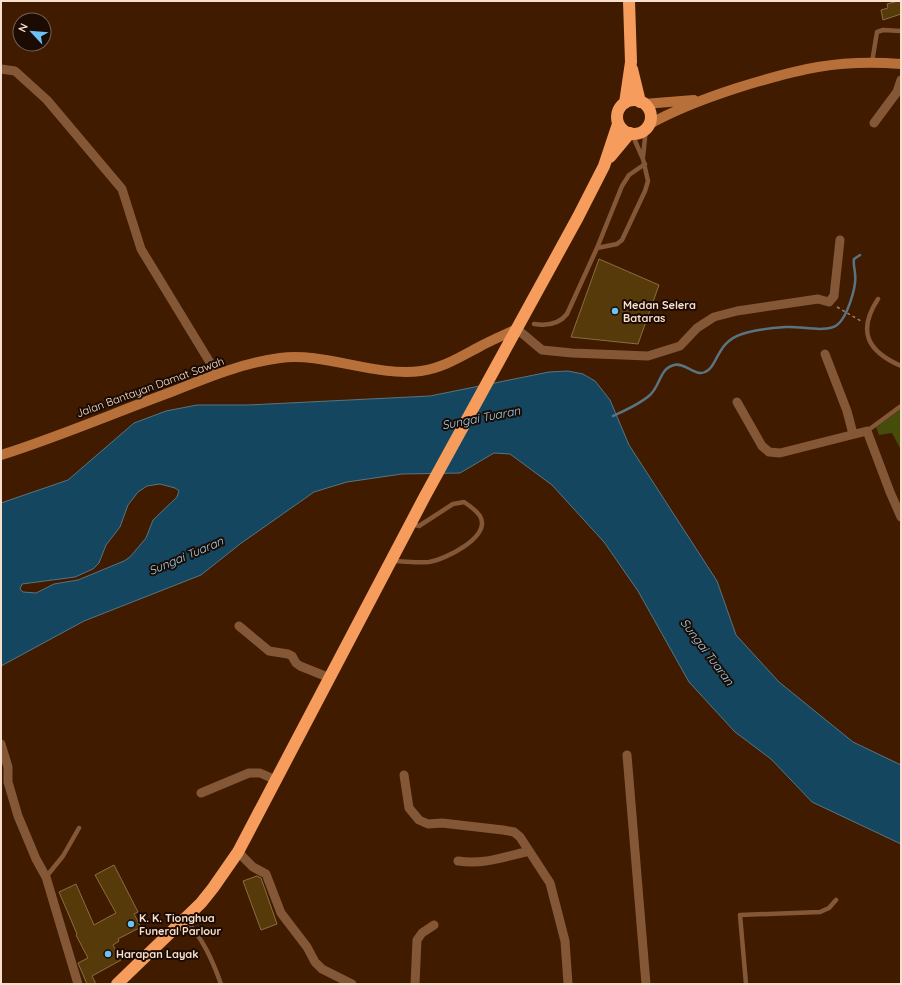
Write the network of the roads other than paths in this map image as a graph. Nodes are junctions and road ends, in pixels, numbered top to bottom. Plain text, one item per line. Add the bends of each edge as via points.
1 (629, 1) edge
2 (901, 32) edge
3 (631, 62) junction
4 (872, 62) junction
5 (901, 64) edge
6 (1, 69) edge
7 (901, 80) edge
8 (704, 99) junction
9 (625, 103) junction
10 (642, 103) junction
11 (874, 123) dead end
12 (618, 124) junction
13 (647, 127) junction
14 (631, 134) junction
15 (644, 161) junction
16 (604, 166) junction
17 (840, 240) dead end
18 (597, 248) junction
19 (878, 299) dead end
20 (534, 324) dead end
21 (517, 329) junction
22 (825, 354) dead end
23 (901, 366) edge
24 (217, 374) junction
25 (737, 402) dead end
26 (901, 406) edge
27 (867, 430) junction
28 (853, 434) junction
29 (1, 455) edge
30 (901, 517) edge
31 (411, 523) junction
32 (392, 561) junction
33 (239, 626) dead end
34 (330, 678) junction
35 (1, 744) edge
36 (627, 755) dead end
37 (404, 775) dead end
38 (276, 780) junction
39 (201, 793) dead end
40 (79, 828) dead end
41 (529, 851) junction
42 (238, 852) junction
43 (458, 861) dead end
44 (46, 877) junction
45 (836, 900) dead end
46 (186, 919) junction
47 (434, 925) dead end
48 (78, 984) edge
49 (117, 984) edge
50 (221, 984) edge
51 (352, 984) edge
52 (415, 984) edge
53 (568, 984) edge
54 (646, 984) edge
55 (746, 984) edge

1 - 3 highway
2 - 4 lane via 877,32
3 - 9 highway
3 - 10 highway
4 - 5 street
4 - 8 street via 839,63 795,71
6 - 24 street via 15,71 46,100 122,189 141,249
7 - 11 street via 897,92
8 - 10 street
8 - 13 street
9 - 10 highway via 632,100
9 - 12 highway via 618,112
10 - 13 highway via 650,116
12 - 14 highway
12 - 16 highway
13 - 14 highway
13 - 15 lane
14 - 15 lane
14 - 16 highway
15 - 18 lane via 629,175 622,186
15 - 18 lane via 647,186 622,240 617,244
16 - 21 highway
17 - 21 street via 834,296 829,302 818,299 714,317 697,328 680,346 648,356 542,350
18 - 20 lane via 563,319 542,325
19 - 23 lane via 870,311 866,324 868,341 878,353
21 - 24 street, Jalan Bantayan Damat Sawah via 452,362 421,371 380,370 303,358 281,358
21 - 31 highway
22 - 28 street
24 - 29 street, Jalan Bantayan Damat Sawah
25 - 28 street via 762,446 769,452 780,453
26 - 27 lane
27 - 28 street
27 - 30 street
31 - 32 highway
31 - 32 lane via 419,526 453,504 464,502 481,518 482,526 475,539 457,552 429,562
32 - 34 highway
33 - 34 street via 269,651 288,654 300,666
34 - 38 highway
35 - 44 street via 18,816
36 - 54 street
37 - 41 street via 410,808 419,820 428,824 442,823 514,832
38 - 39 street via 260,773 249,773
38 - 42 highway
40 - 44 lane via 63,856
41 - 43 street via 483,862
41 - 53 street via 545,873 552,890 565,942
42 - 46 highway via 213,888
42 - 51 street via 253,867 266,874 281,913 315,962 322,969
44 - 48 street
45 - 55 lane via 829,908 820,912 740,915
46 - 49 highway
46 - 50 lane via 212,957
47 - 52 street via 417,940

